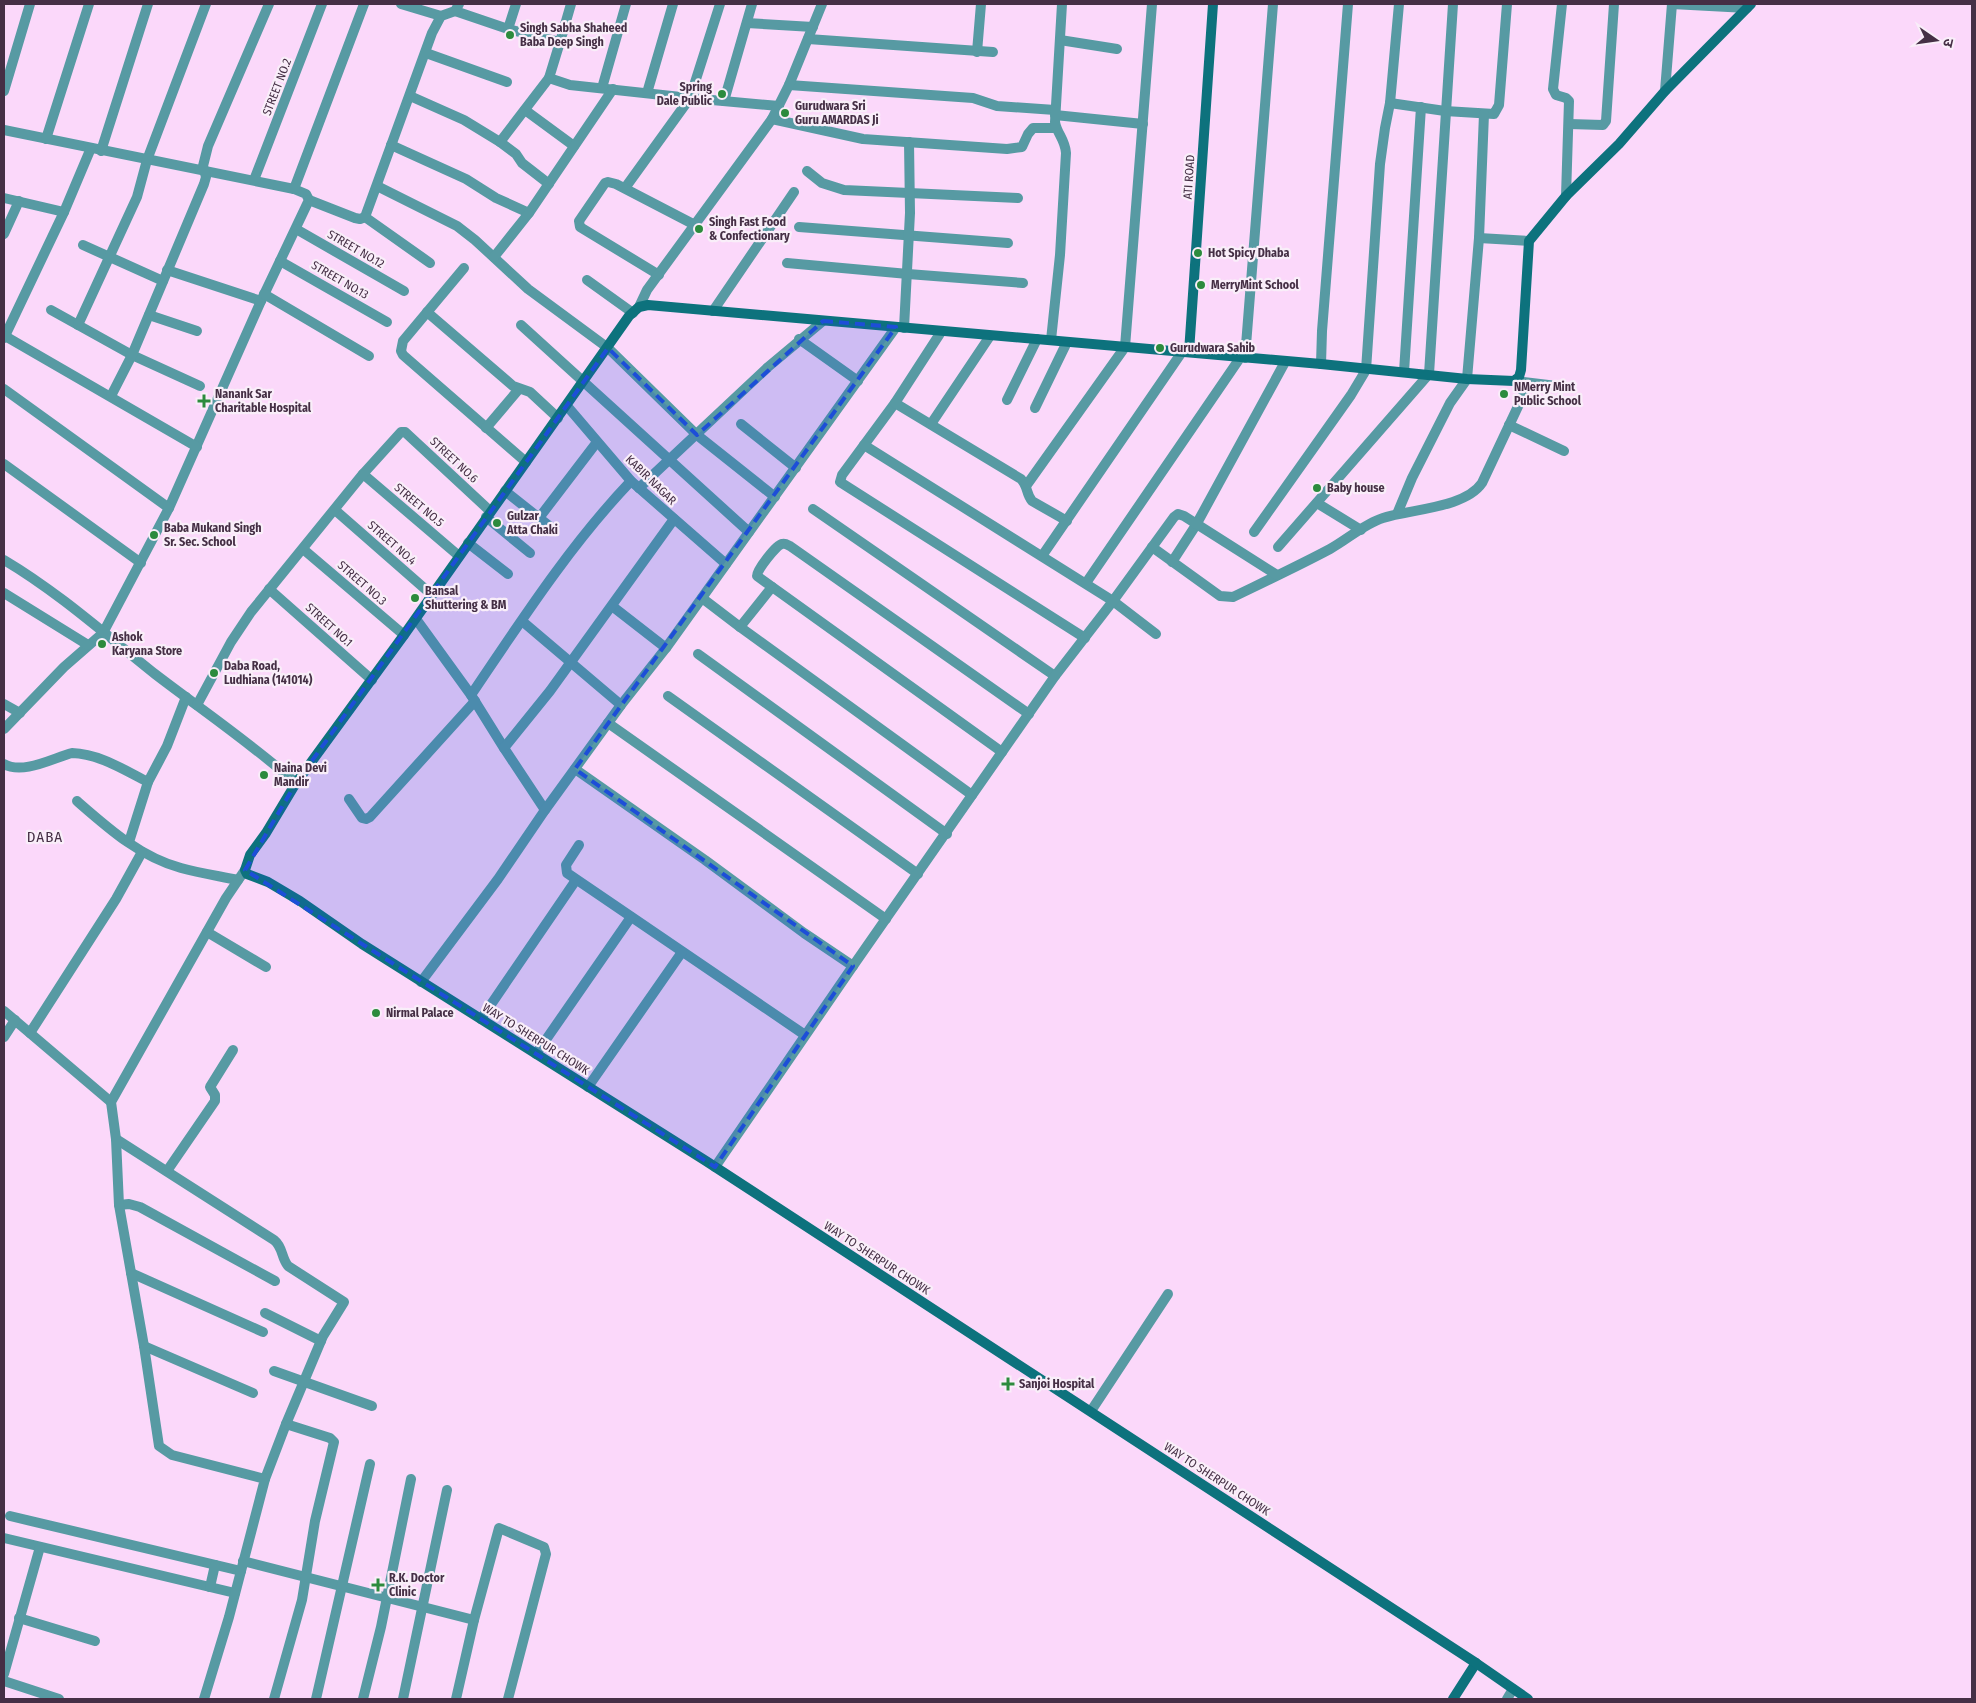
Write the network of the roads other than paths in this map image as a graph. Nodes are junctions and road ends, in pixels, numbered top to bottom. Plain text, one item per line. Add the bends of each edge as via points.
1 (30, 4) edge
2 (89, 4) edge
3 (148, 4) edge
4 (206, 4) edge
5 (269, 4) edge
6 (322, 4) edge
7 (364, 4) edge
8 (401, 4) edge
9 (516, 4) edge
10 (571, 4) edge
11 (626, 4) edge
12 (673, 4) edge
13 (720, 4) edge
14 (752, 4) edge
15 (822, 4) edge
16 (981, 4) edge
17 (1062, 4) edge
18 (1152, 4) edge
19 (1213, 4) edge
20 (1273, 4) edge
21 (1348, 4) edge
22 (1399, 4) edge
23 (1453, 4) edge
24 (1507, 4) edge
25 (1562, 4) edge
26 (1614, 4) edge
27 (1672, 4) edge
28 (1749, 6) edge
29 (457, 8) edge
30 (441, 16) junction
31 (747, 23) junction
32 (813, 27) junction
33 (508, 28) junction
34 (808, 39) junction
35 (1060, 40) junction
36 (560, 42) junction
37 (1117, 49) dead end
38 (977, 52) junction
39 (993, 52) dead end
40 (426, 53) junction
41 (549, 78) junction
42 (507, 82) dead end
43 (789, 85) junction
44 (602, 88) junction
45 (613, 89) junction
46 (4, 91) edge
47 (1665, 91) junction
48 (647, 93) junction
49 (410, 96) junction
50 (690, 98) junction
51 (724, 102) junction
52 (1390, 103) junction
53 (779, 106) junction
54 (1421, 108) junction
55 (525, 110) junction
56 (1445, 111) junction
57 (1055, 112) junction
58 (1484, 114) junction
59 (772, 119) junction
60 (1143, 124) junction
61 (1569, 124) junction
62 (1056, 128) junction
63 (4, 130) edge
64 (46, 139) junction
65 (500, 142) junction
66 (909, 142) junction
67 (391, 145) junction
68 (574, 146) junction
69 (96, 150) junction
70 (147, 160) junction
71 (807, 171) dead end
72 (204, 172) junction
73 (254, 180) junction
74 (549, 184) junction
75 (376, 186) junction
76 (624, 188) junction
77 (294, 189) junction
78 (794, 192) dead end
79 (909, 193) junction
80 (1566, 196) junction
81 (4, 198) edge
82 (1018, 198) dead end
83 (309, 200) junction
84 (19, 201) junction
85 (64, 212) junction
86 (529, 213) junction
87 (365, 217) junction
88 (695, 225) junction
89 (799, 227) dead end
90 (296, 229) junction
91 (4, 234) edge
92 (909, 236) junction
93 (1479, 238) junction
94 (1530, 241) junction
95 (1008, 243) dead end
96 (83, 245) dead end
97 (110, 257) junction
98 (494, 258) junction
99 (280, 261) junction
100 (430, 263) dead end
101 (787, 263) dead end
102 (464, 268) dead end
103 (167, 270) junction
104 (659, 274) junction
105 (908, 274) junction
106 (163, 280) junction
107 (587, 280) dead end
108 (1023, 283) dead end
109 (404, 291) dead end
110 (262, 297) junction
111 (51, 310) dead end
112 (636, 310) junction
113 (713, 311) junction
114 (427, 312) junction
115 (150, 315) junction
116 (823, 321) junction
117 (387, 322) dead end
118 (78, 325) junction
119 (521, 325) dead end
120 (900, 328) junction
121 (197, 330) dead end
122 (941, 332) junction
123 (990, 336) junction
124 (4, 337) edge
125 (799, 339) junction
126 (1037, 339) junction
127 (1051, 340) junction
128 (1067, 342) junction
129 (608, 348) junction
130 (1125, 348) junction
131 (1186, 352) junction
132 (132, 355) junction
133 (369, 356) dead end
134 (1243, 358) junction
135 (1285, 362) junction
136 (1321, 364) junction
137 (1366, 370) junction
138 (1404, 372) junction
139 (1429, 374) junction
140 (1467, 379) junction
141 (584, 381) junction
142 (858, 381) junction
143 (1514, 381) junction
144 (1529, 383) junction
145 (200, 386) dead end
146 (1565, 387) dead end
147 (4, 389) edge
148 (519, 389) junction
149 (111, 396) junction
150 (1007, 400) dead end
151 (895, 403) junction
152 (567, 406) junction
153 (1035, 408) dead end
154 (558, 418) junction
155 (741, 424) dead end
156 (931, 424) junction
157 (1509, 426) junction
158 (486, 428) junction
159 (697, 435) junction
160 (597, 442) junction
161 (864, 445) junction
162 (197, 447) junction
163 (1564, 451) dead end
164 (668, 459) junction
165 (526, 462) junction
166 (4, 464) edge
167 (796, 468) junction
168 (363, 474) junction
169 (635, 484) junction
170 (1026, 486) junction
171 (505, 491) junction
172 (775, 497) junction
173 (1317, 503) junction
174 (169, 508) junction
175 (813, 508) dead end
176 (335, 510) junction
177 (488, 514) junction
178 (1397, 514) junction
179 (539, 518) junction
180 (674, 519) junction
181 (1067, 521) junction
182 (1196, 525) junction
183 (554, 529) dead end
184 (1361, 530) junction
185 (749, 532) junction
186 (1254, 532) dead end
187 (468, 543) junction
188 (1152, 547) junction
189 (1278, 547) dead end
190 (303, 549) junction
191 (530, 553) dead end
192 (459, 556) junction
193 (1042, 556) junction
194 (4, 560) edge
195 (1172, 562) junction
196 (141, 563) junction
197 (726, 564) junction
198 (508, 574) dead end
199 (1277, 575) junction
200 (1086, 583) junction
201 (772, 587) junction
202 (269, 588) junction
203 (4, 593) edge
204 (432, 595) junction
205 (702, 598) junction
206 (1113, 601) junction
207 (612, 606) junction
208 (416, 619) junction
209 (522, 620) junction
210 (740, 627) junction
211 (103, 633) junction
212 (1156, 634) dead end
213 (404, 635) junction
214 (1085, 638) junction
215 (88, 645) junction
216 (666, 648) junction
217 (698, 654) dead end
218 (570, 662) junction
219 (1055, 676) junction
220 (372, 680) junction
221 (668, 696) dead end
222 (186, 698) junction
223 (473, 698) junction
224 (4, 704) edge
225 (197, 705) junction
226 (621, 705) junction
227 (20, 713) junction
228 (1029, 714) junction
229 (608, 723) junction
230 (4, 730) edge
231 (504, 748) junction
232 (1002, 752) junction
233 (4, 764) edge
234 (576, 769) junction
235 (148, 782) junction
236 (296, 783) junction
237 (972, 795) junction
238 (349, 800) dead end
239 (77, 801) dead end
240 (545, 810) junction
241 (947, 834) junction
242 (129, 842) junction
243 (579, 845) dead end
244 (142, 852) junction
245 (245, 870) junction
246 (918, 874) junction
247 (238, 880) junction
248 (576, 880) junction
249 (631, 917) junction
250 (886, 919) junction
251 (207, 932) junction
252 (682, 952) junction
253 (853, 966) junction
254 (266, 967) dead end
255 (421, 982) junction
256 (4, 1010) edge
257 (481, 1019) junction
258 (15, 1020) junction
259 (30, 1033) junction
260 (805, 1035) junction
261 (4, 1037) edge
262 (233, 1050) dead end
263 (536, 1054) junction
264 (588, 1086) junction
265 (111, 1102) junction
266 (116, 1138) junction
267 (715, 1167) junction
268 (168, 1171) junction
269 (119, 1204) junction
270 (131, 1273) junction
271 (274, 1281) dead end
272 (1168, 1294) dead end
273 (265, 1313) dead end
274 (263, 1332) dead end
275 (321, 1341) junction
276 (144, 1346) junction
277 (274, 1371) dead end
278 (304, 1381) junction
279 (253, 1393) dead end
280 (372, 1406) dead end
281 (1091, 1411) junction
282 (286, 1424) junction
283 (370, 1464) dead end
284 (265, 1479) junction
285 (411, 1479) dead end
286 (447, 1490) dead end
287 (10, 1516) dead end
288 (4, 1538) edge
289 (40, 1547) junction
290 (215, 1565) junction
291 (242, 1566) junction
292 (306, 1577) junction
293 (210, 1587) junction
294 (342, 1587) junction
295 (235, 1593) junction
296 (387, 1598) junction
297 (422, 1606) junction
298 (19, 1618) junction
299 (474, 1620) junction
300 (95, 1641) dead end
301 (1476, 1663) junction
302 (4, 1674) edge
303 (4, 1681) edge
304 (1513, 1689) junction
305 (59, 1699) edge
306 (204, 1699) edge
307 (274, 1699) edge
308 (316, 1699) edge
309 (363, 1699) edge
310 (403, 1699) edge
311 (456, 1699) edge
312 (508, 1699) edge
313 (1453, 1699) edge
314 (1507, 1699) edge
315 (1528, 1699) edge

1 - 46 street
2 - 64 street
3 - 69 street
4 - 70 street
5 - 72 street via 214,129 204,158
6 - 73 street, STREET NO.2
7 - 77 street
8 - 30 street
9 - 33 street
10 - 36 street
11 - 44 street
12 - 48 street
13 - 50 street
14 - 31 street
15 - 32 street
16 - 38 street
17 - 35 street
18 - 60 street
19 - 131 street, ATI ROAD
20 - 134 street
21 - 136 street
22 - 52 street
23 - 56 street
24 - 58 street via 1499,105 1494,114
25 - 61 street via 1553,89 1556,95 1568,100
26 - 61 street via 1606,121 1603,125
27 - 28 street
27 - 47 street
28 - 47 street
29 - 30 street
29 - 33 street
30 - 40 street
31 - 32 street
31 - 51 street
32 - 34 street
33 - 36 street
34 - 38 street
34 - 43 street
35 - 37 street
35 - 57 street
36 - 41 street
38 - 39 street
40 - 42 street
40 - 49 street
41 - 44 street
41 - 55 street
43 - 53 street
43 - 57 street via 973,98 997,106
44 - 45 street
45 - 48 street
45 - 68 street
47 - 80 street via 1619,144
48 - 50 street
49 - 65 street via 464,120
49 - 67 street
50 - 51 street
50 - 76 street
51 - 53 street
52 - 54 street
52 - 137 street via 1380,164
53 - 59 street
54 - 56 street
54 - 138 street
55 - 65 street
55 - 68 street
56 - 58 street
56 - 139 street
57 - 60 street
57 - 62 street
58 - 93 street
59 - 66 street via 863,139
59 - 88 street
60 - 130 street
61 - 80 street
62 - 66 street via 1033,128 1022,147 1017,149
62 - 127 street via 1063,138 1066,153
63 - 64 street
64 - 69 street
65 - 74 street
66 - 79 street
67 - 75 street
67 - 86 street via 466,179
68 - 74 street
69 - 70 street
69 - 85 street
70 - 72 street
70 - 97 street via 137,197
71 - 79 street via 822,183 837,189
72 - 73 street
72 - 103 street via 204,184
73 - 77 street
74 - 86 street
75 - 87 street
75 - 98 street via 457,226
76 - 88 street
76 - 104 street via 605,183 580,221 580,227
77 - 83 street via 306,194
78 - 113 street
79 - 82 street
79 - 92 street
80 - 94 street
81 - 84 street
83 - 87 street via 355,218
83 - 90 street
84 - 85 street
84 - 91 street
85 - 124 street
86 - 98 street
87 - 100 street
88 - 104 street
89 - 92 street
90 - 99 street
90 - 109 street, STREET NO.12
92 - 95 street
92 - 105 street
93 - 94 street
93 - 140 street
94 - 143 street via 1521,370
96 - 97 street
97 - 106 street
97 - 118 street
98 - 129 street via 528,289
99 - 110 street
99 - 117 street, STREET NO.13
101 - 105 street
102 - 114 street
103 - 106 street
103 - 110 street
104 - 112 street
105 - 108 street
105 - 120 street
106 - 115 street
107 - 112 street
110 - 133 street
110 - 162 street
111 - 118 street
112 - 113 street via 648,305
112 - 129 street
113 - 116 street
114 - 148 street
114 - 158 street via 403,341 403,355
115 - 121 street
115 - 132 street
116 - 120 street
116 - 125 street
118 - 132 street
119 - 141 street
120 - 122 street
120 - 142 street
122 - 123 street
122 - 151 street
123 - 126 street
123 - 156 street
124 - 149 street
125 - 142 street
125 - 159 street
126 - 127 street
126 - 150 street
127 - 128 street
128 - 130 street
128 - 153 street
129 - 141 street
129 - 159 street
130 - 131 street
130 - 170 street
131 - 134 street
131 - 181 street
132 - 145 street
132 - 149 street
134 - 135 street
134 - 200 street
135 - 136 street
135 - 182 street
136 - 137 street
137 - 138 street
137 - 186 street
138 - 139 street
139 - 140 street
139 - 173 street
140 - 143 street
140 - 178 street via 1450,403
141 - 152 street
141 - 164 street
142 - 167 street
143 - 144 street
144 - 146 street
144 - 157 street
147 - 174 street
148 - 154 street via 534,395
148 - 158 street
149 - 162 street
151 - 156 street
151 - 161 street
152 - 154 street
152 - 160 street, KABIR NAGAR
154 - 165 street
155 - 167 street
156 - 170 street via 1021,479
157 - 163 street
157 - 178 street via 1476,492 1431,508
158 - 165 street
159 - 164 street
159 - 172 street
160 - 169 street, KABIR NAGAR
160 - 179 street
161 - 193 street
161 - 214 street via 840,477 842,483
162 - 174 street
164 - 169 street
164 - 185 street
165 - 171 street
166 - 196 street
167 - 172 street
168 - 176 street
168 - 177 street, STREET NO.6 via 400,433 405,432
168 - 192 street, STREET NO.5
169 - 180 street, KABIR NAGAR
169 - 209 street via 589,527
170 - 181 street via 1032,501
171 - 177 street
171 - 179 street
172 - 185 street
173 - 184 street
173 - 189 street
174 - 196 street
175 - 219 street
176 - 190 street
176 - 204 street, STREET NO.4
177 - 187 street
177 - 191 street
178 - 184 street via 1377,520
179 - 183 street
180 - 197 street, KABIR NAGAR
180 - 207 street
181 - 193 street
182 - 188 street via 1176,515
182 - 195 street
182 - 199 street
184 - 199 street
185 - 197 street
187 - 192 street
187 - 198 street
188 - 195 street
188 - 206 street
190 - 202 street
190 - 213 street, STREET NO.3
192 - 204 street
193 - 200 street
194 - 211 street
195 - 199 street via 1227,598
196 - 211 street
197 - 205 street
200 - 206 street
201 - 210 street
201 - 228 street via 757,573 779,545 786,544
201 - 232 street
202 - 220 street, STREET NO.1
202 - 225 street via 231,642
203 - 215 street
204 - 208 street
205 - 210 street
205 - 216 street
206 - 212 street
206 - 214 street
207 - 216 street
207 - 218 street
208 - 213 street
208 - 223 street
209 - 218 street
209 - 223 street
210 - 237 street
211 - 215 street
211 - 222 street
213 - 220 street
214 - 219 street
215 - 227 street
216 - 226 street
217 - 241 street
218 - 226 street
218 - 231 street
219 - 228 street
220 - 236 street
221 - 246 street
222 - 225 street
222 - 235 street
223 - 231 street
223 - 238 street via 370,816 362,818
224 - 227 street
225 - 236 street
226 - 229 street
227 - 230 street
228 - 232 street
229 - 234 street
229 - 250 street
231 - 240 street
232 - 237 street
233 - 235 street via 26,767 79,753 98,757
234 - 240 street
234 - 253 street
235 - 242 street
236 - 245 street via 250,855
237 - 241 street
239 - 242 street
240 - 255 street
241 - 246 street
242 - 244 street
243 - 248 street via 565,869
244 - 247 street via 180,868
244 - 259 street via 116,899
245 - 247 street
245 - 255 street, WAY TO SHERPUR CHOWK via 247,874 300,901
246 - 250 street
247 - 251 street
248 - 249 street
248 - 257 street
249 - 252 street
249 - 263 street
250 - 253 street
251 - 254 street
251 - 265 street
252 - 260 street
252 - 264 street
253 - 260 street
255 - 257 street, WAY TO SHERPUR CHOWK
256 - 258 street
257 - 263 street, WAY TO SHERPUR CHOWK
258 - 259 street
258 - 261 street
259 - 265 street
260 - 267 street
262 - 268 street via 210,1087 215,1100
263 - 264 street, WAY TO SHERPUR CHOWK
264 - 267 street, WAY TO SHERPUR CHOWK
265 - 266 street
266 - 268 street
266 - 269 street
267 - 281 street, WAY TO SHERPUR CHOWK
268 - 275 street via 274,1240 288,1266 344,1302
269 - 270 street
269 - 271 street via 140,1207
270 - 274 street
270 - 276 street
272 - 281 street
273 - 275 street
275 - 278 street
276 - 279 street
276 - 284 street via 159,1446 172,1454
277 - 278 street
278 - 280 street
278 - 282 street
281 - 301 street, WAY TO SHERPUR CHOWK
282 - 284 street
282 - 292 street via 334,1442 315,1521
283 - 294 street
284 - 291 street
285 - 296 street
286 - 297 street
287 - 290 street
288 - 289 street
289 - 293 street
289 - 298 street
290 - 291 street
290 - 293 street
291 - 292 street
291 - 295 street
292 - 294 street
292 - 307 street
293 - 295 street
294 - 296 street
294 - 308 street
295 - 306 street
296 - 297 street
296 - 309 street
297 - 299 street
297 - 310 street
298 - 300 street
298 - 302 street
299 - 311 street
299 - 312 street via 498,1528 544,1547 546,1554
301 - 304 street, WAY TO SHERPUR CHOWK
301 - 313 street
303 - 305 street
304 - 314 street
304 - 315 street, WAY TO SHERPUR CHOWK

